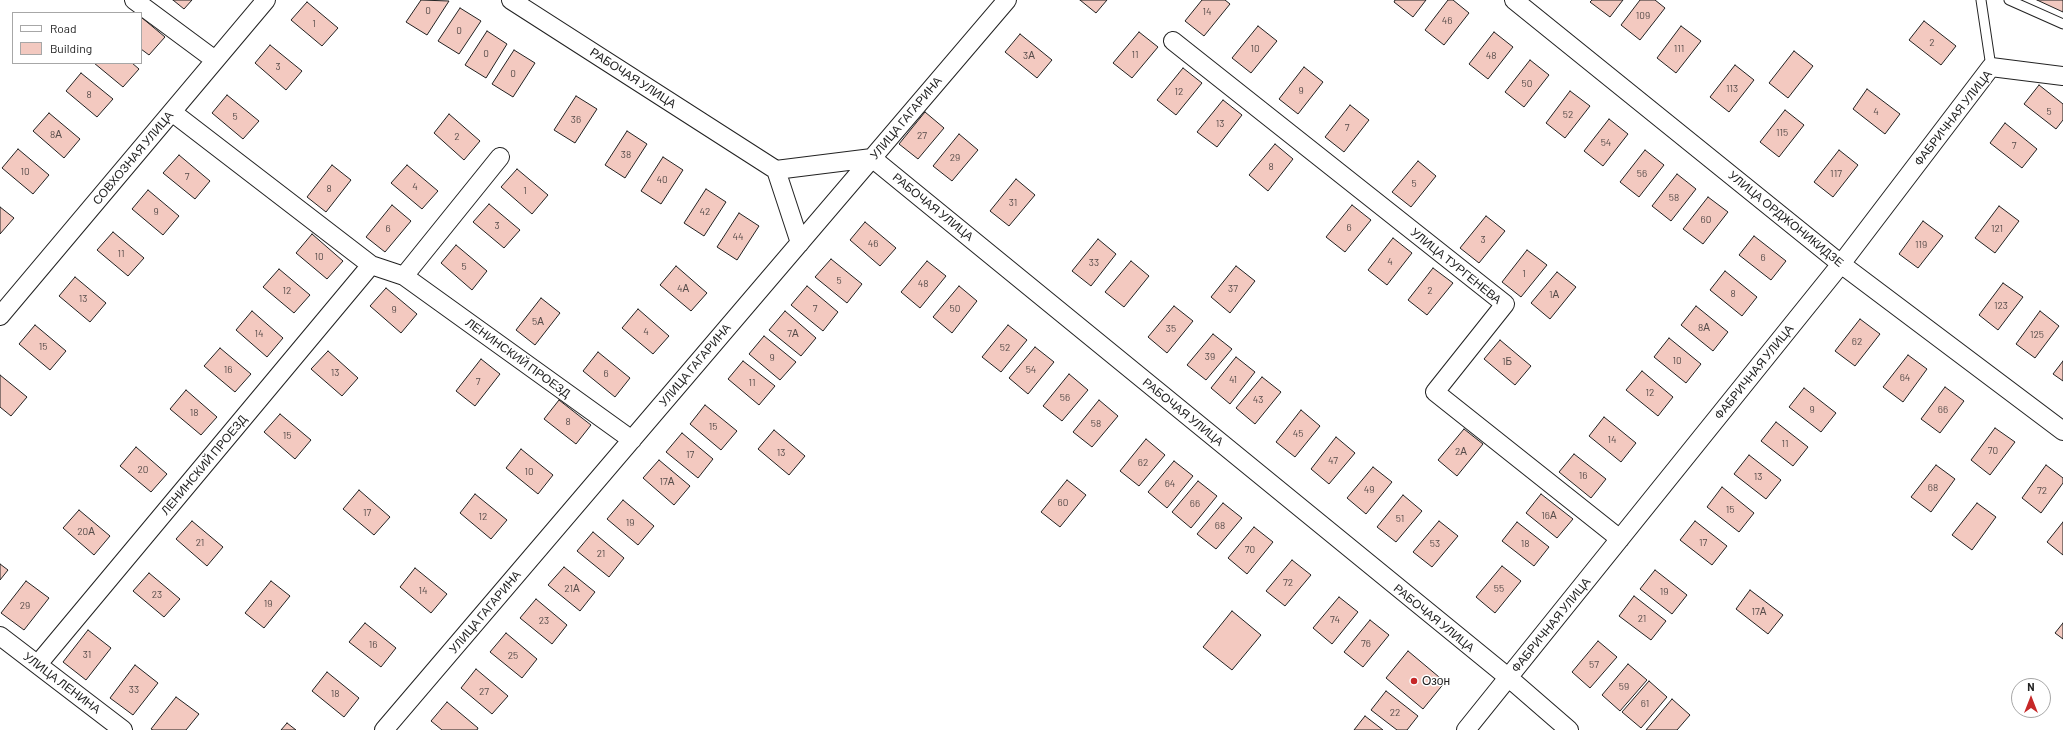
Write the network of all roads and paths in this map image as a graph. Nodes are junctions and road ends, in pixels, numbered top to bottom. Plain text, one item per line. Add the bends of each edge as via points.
1 (134, 0) edge
2 (266, 0) edge
3 (511, 0) edge
4 (1007, 0) edge
5 (1514, 0) edge
6 (1981, 0) edge
7 (2009, 0) edge
8 (2063, 24) edge
9 (1173, 41) dead end
10 (215, 60) junction
11 (1991, 67) junction
12 (2063, 76) edge
13 (172, 112) junction
14 (500, 156) dead end
15 (872, 158) junction
16 (776, 170) junction
17 (800, 243) junction
18 (1841, 264) junction
19 (371, 265) junction
20 (404, 276) junction
21 (0, 316) edge
22 (2063, 431) edge
23 (632, 440) junction
24 (1620, 539) junction
25 (0, 636) edge
26 (38, 664) junction
27 (1508, 678) junction
28 (124, 730) edge
29 (384, 730) edge
30 (1466, 730) edge
31 (1569, 730) edge

1 - 10 street
2 - 10 street, СОВХОЗНАЯ УЛИЦА
3 - 16 street, РАБОЧАЯ УЛИЦА
4 - 15 street, УЛИЦА ГАГАРИНА
5 - 18 street, УЛИЦА ОРДЖОНИКИДЗЕ
6 - 11 lane
7 - 8 lane
9 - 24 street, УЛИЦА ТУРГЕНЕВА via 1505,304 1435,392
10 - 13 street, СОВХОЗНАЯ УЛИЦА
11 - 12 street, ФАБРИЧНАЯ УЛИЦА
11 - 18 street, ФАБРИЧНАЯ УЛИЦА
13 - 19 street, ЛЕНИНСКИЙ ПРОЕЗД
13 - 21 street, СОВХОЗНАЯ УЛИЦА
14 - 20 street
15 - 16 street
15 - 17 street, УЛИЦА ГАГАРИНА
15 - 27 street, РАБОЧАЯ УЛИЦА
16 - 17 street
17 - 23 street, УЛИЦА ГАГАРИНА
18 - 22 street, УЛИЦА ОРДЖОНИКИДЗЕ
18 - 24 street, ФАБРИЧНАЯ УЛИЦА
19 - 20 street, ЛЕНИНСКИЙ ПРОЕЗД
19 - 26 street, ЛЕНИНСКИЙ ПРОЕЗД
20 - 23 street, ЛЕНИНСКИЙ ПРОЕЗД
23 - 29 street, УЛИЦА ГАГАРИНА
24 - 27 street, ФАБРИЧНАЯ УЛИЦА
25 - 26 street, УЛИЦА ЛЕНИНА
26 - 28 street, УЛИЦА ЛЕНИНА
27 - 30 street, ФАБРИЧНАЯ УЛИЦА
27 - 31 street, РАБОЧАЯ УЛИЦА

